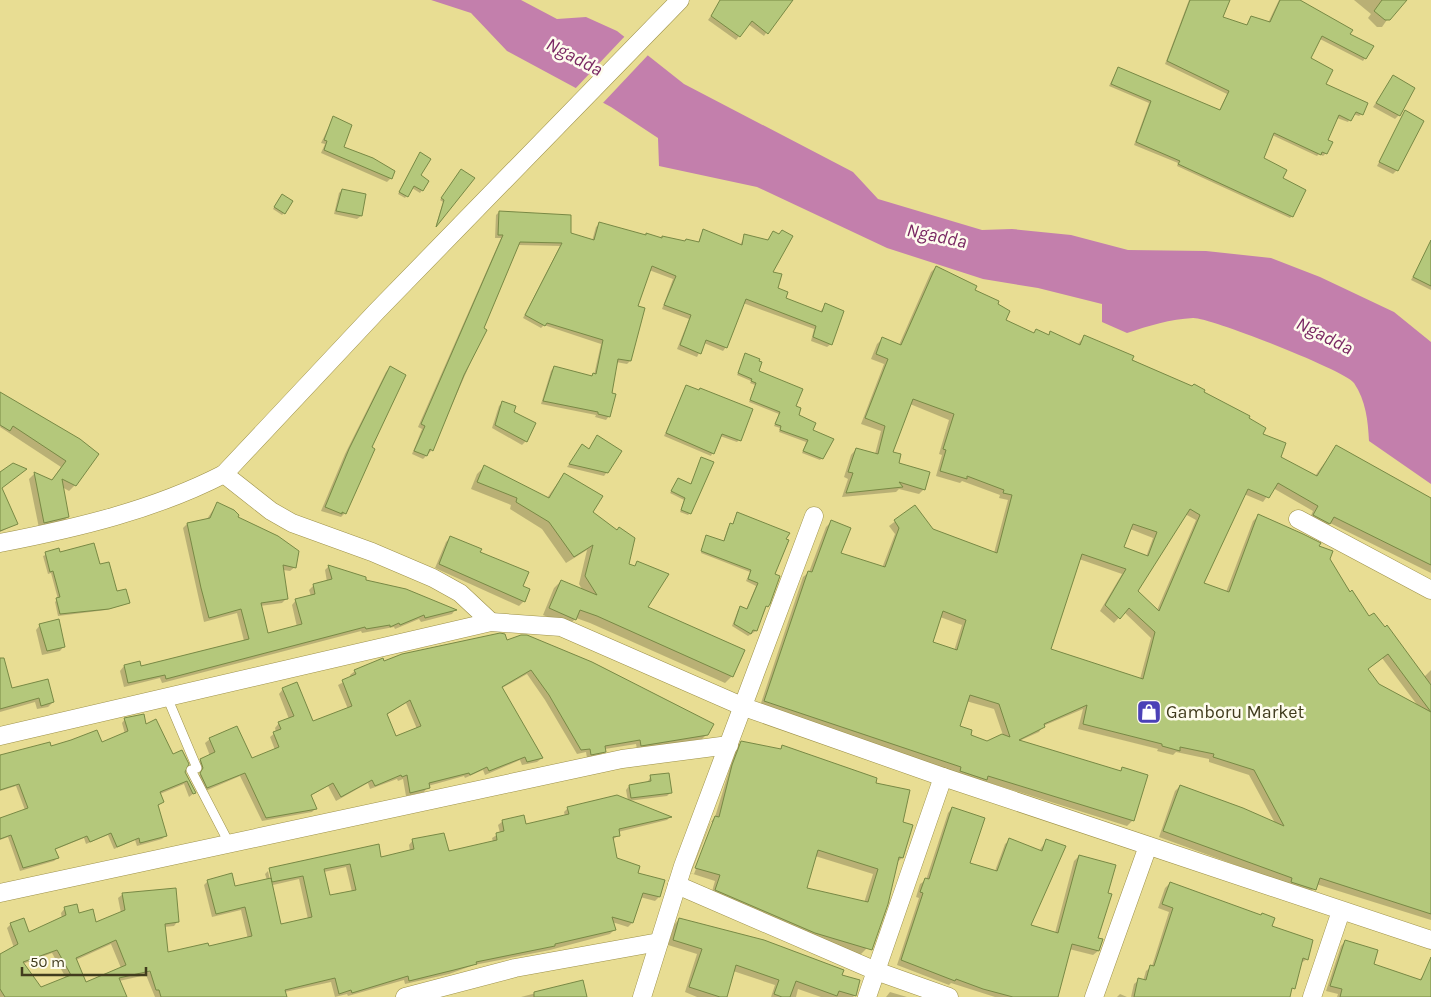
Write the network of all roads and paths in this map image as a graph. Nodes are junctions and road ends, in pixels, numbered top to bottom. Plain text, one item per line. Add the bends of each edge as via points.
1 (680, 0) edge
2 (224, 474) junction
3 (814, 516) dead end
4 (1298, 519) dead end
5 (0, 543) edge
6 (1431, 590) edge
7 (491, 622) junction
8 (167, 697) junction
9 (744, 707) junction
10 (0, 736) edge
11 (729, 745) junction
12 (943, 777) junction
13 (229, 843) junction
14 (1148, 846) junction
15 (677, 886) junction
16 (0, 893) edge
17 (1341, 911) junction
18 (1431, 940) edge
19 (659, 942) junction
20 (876, 971) junction
21 (404, 997) edge
22 (642, 997) edge
23 (867, 997) edge
24 (949, 997) edge
25 (1094, 997) edge
26 (1312, 997) edge

1 - 2 street via 376,312
2 - 5 street via 137,511
2 - 7 street via 271,511 292,522 433,578 460,593
3 - 9 street
4 - 6 street
7 - 8 street
7 - 9 street via 561,626
8 - 10 street
8 - 13 lane via 198,768 191,770
9 - 11 street
9 - 12 street
11 - 13 street via 622,760
11 - 15 street
12 - 14 street
12 - 20 street
13 - 16 street
14 - 17 street
14 - 25 street
15 - 19 street
15 - 20 street
17 - 18 street
17 - 26 street
19 - 21 street via 515,968
19 - 22 street
20 - 23 street
20 - 24 street

